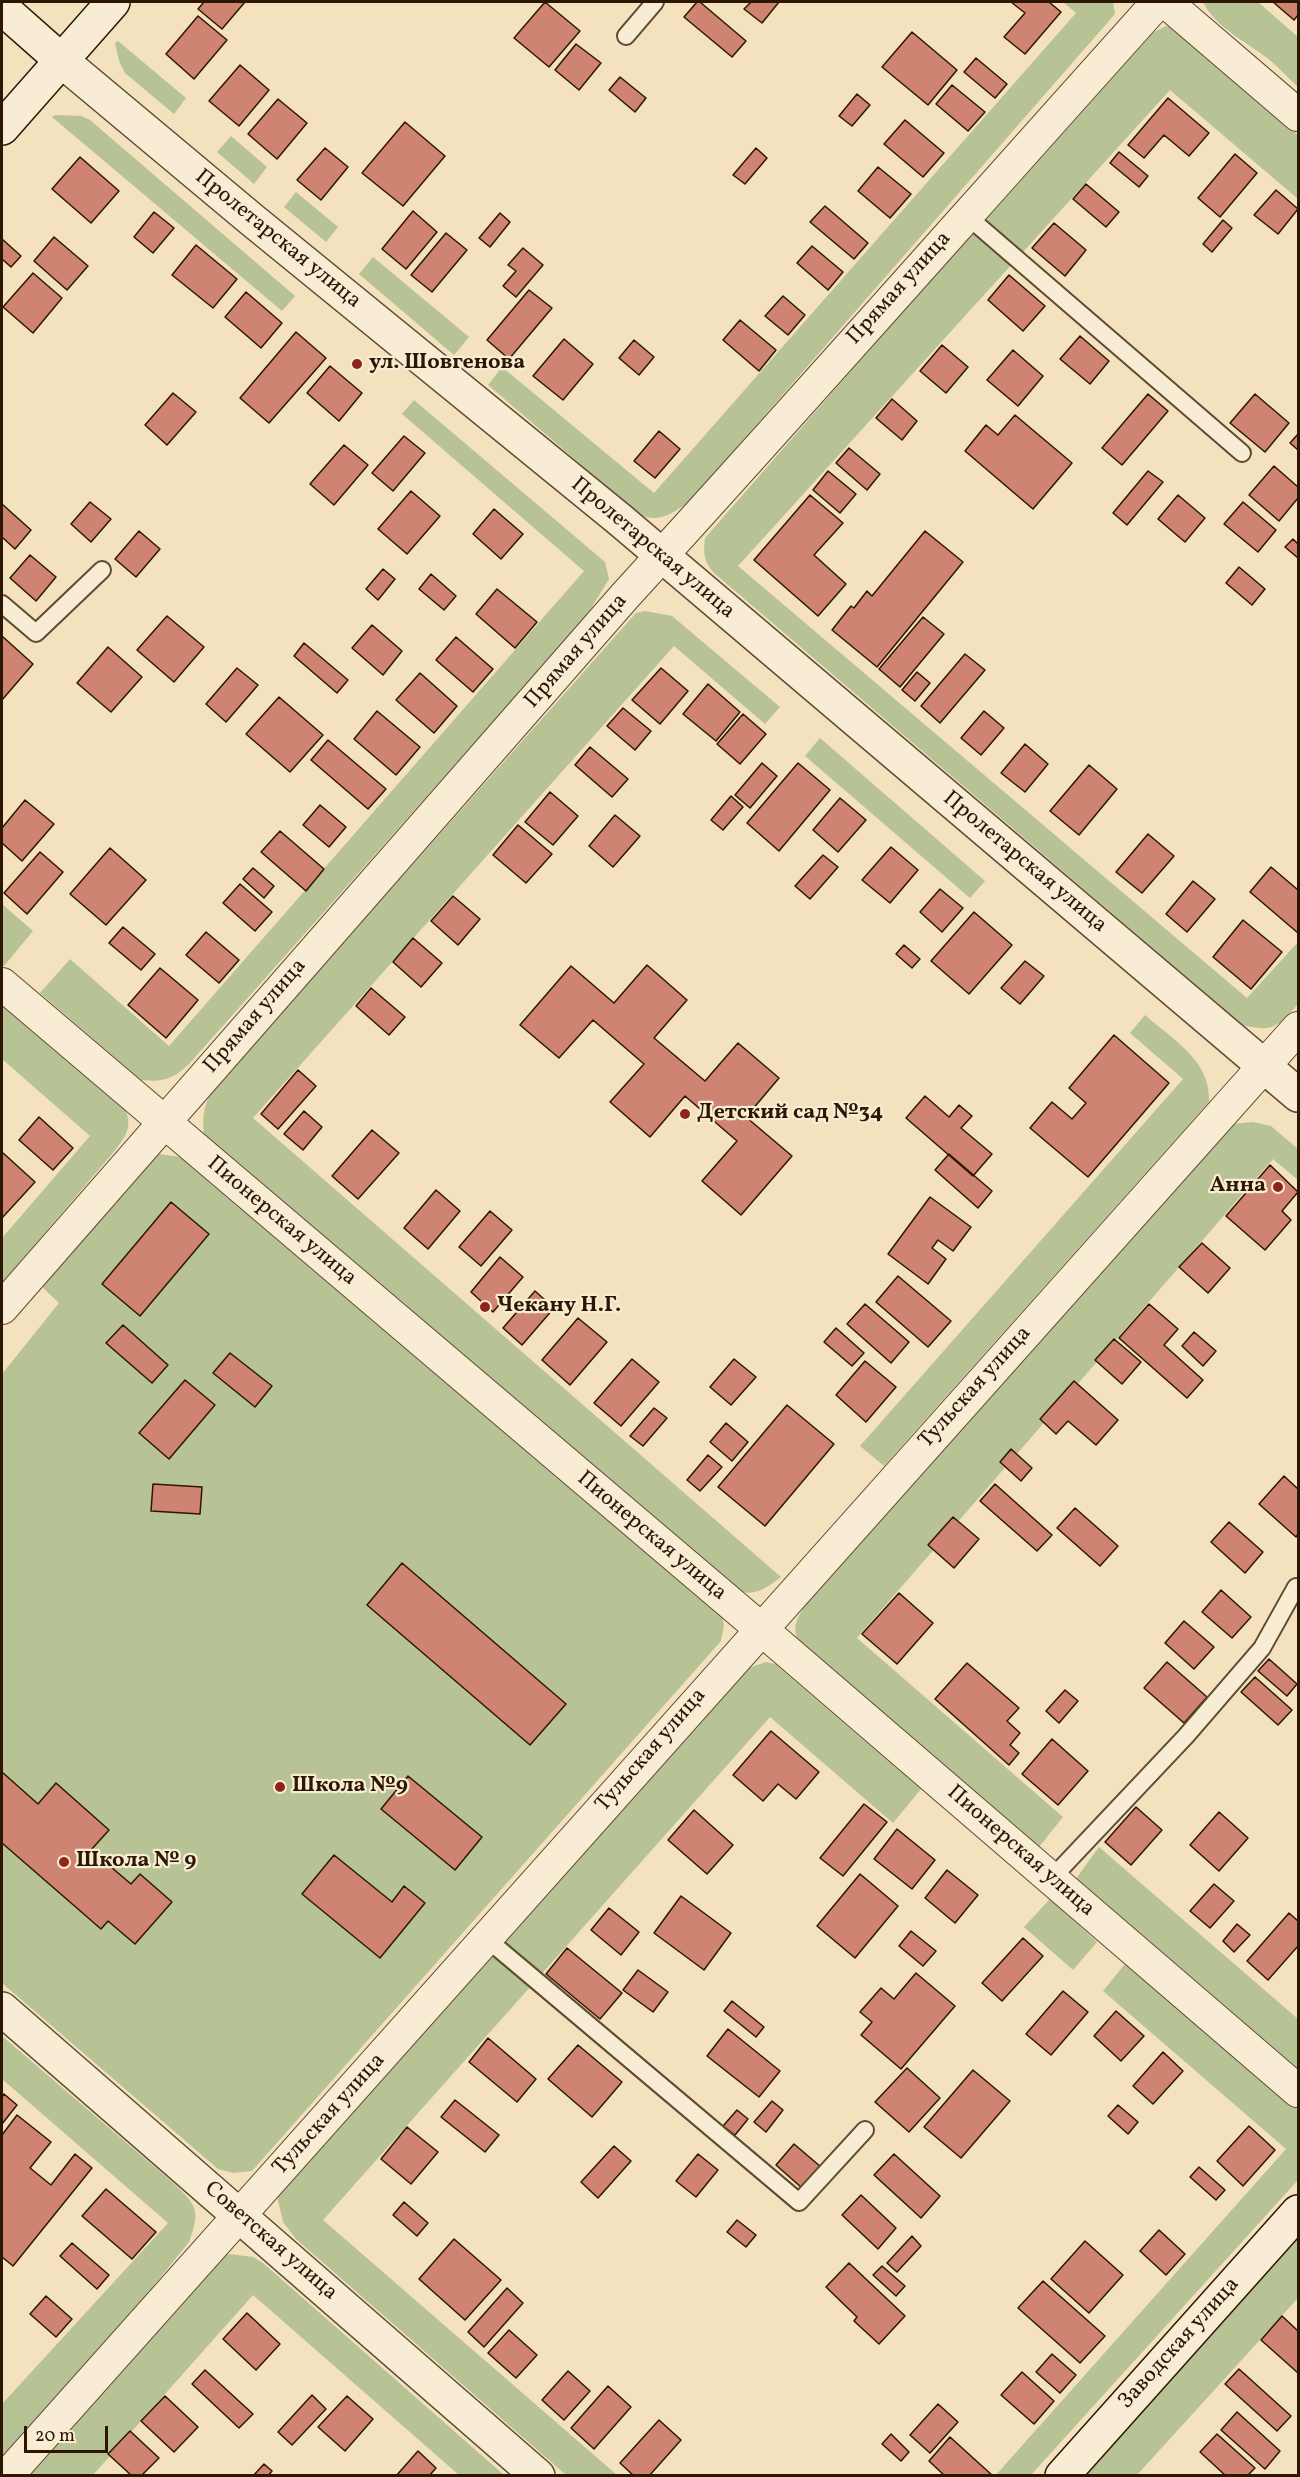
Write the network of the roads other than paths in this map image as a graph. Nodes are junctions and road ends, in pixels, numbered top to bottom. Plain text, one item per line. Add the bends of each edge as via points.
1 (113, 2) edge
2 (655, 2) edge
3 (1158, 2) edge
4 (1166, 2) edge
5 (2, 8) edge
6 (626, 36) dead end
7 (62, 61) junction
8 (1299, 115) edge
9 (2, 128) edge
10 (966, 215) junction
11 (1242, 453) dead end
12 (661, 556) junction
13 (102, 570) dead end
14 (2, 604) edge
15 (2, 984) edge
16 (1299, 1028) edge
17 (1264, 1066) junction
18 (1299, 1095) edge
19 (164, 1122) junction
20 (2, 1308) edge
21 (1299, 1589) edge
22 (761, 1629) junction
23 (1051, 1879) junction
24 (487, 1939) junction
25 (2, 2009) edge
26 (1299, 2091) edge
27 (865, 2130) dead end
28 (1299, 2212) edge
29 (240, 2216) junction
30 (7, 2475) edge
31 (538, 2475) edge
32 (1062, 2475) edge

1 - 7 street
2 - 6 lane
3 - 10 street, Прямая улица
4 - 8 street
5 - 7 street, Пролетарская улица
7 - 9 street
7 - 12 street, Пролетарская улица
10 - 11 lane
10 - 12 street, Прямая улица
12 - 17 street, Пролетарская улица
12 - 19 street, Прямая улица
13 - 14 lane via 36,633
15 - 19 street, Пионерская улица
16 - 17 street, Тульская улица
17 - 18 street, Пролетарская улица
17 - 22 street, Тульская улица
19 - 20 street, Прямая улица
19 - 22 street, Пионерская улица
21 - 23 lane via 1296,1587 1262,1648 1186,1736
22 - 23 street, Пионерская улица
22 - 24 street, Тульская улица
23 - 26 street, Пионерская улица
24 - 27 lane via 799,2202
24 - 29 street, Тульская улица
25 - 29 street, Советская улица
28 - 32 street, Заводская улица
29 - 30 street, Тульская улица
29 - 31 street, Советская улица

